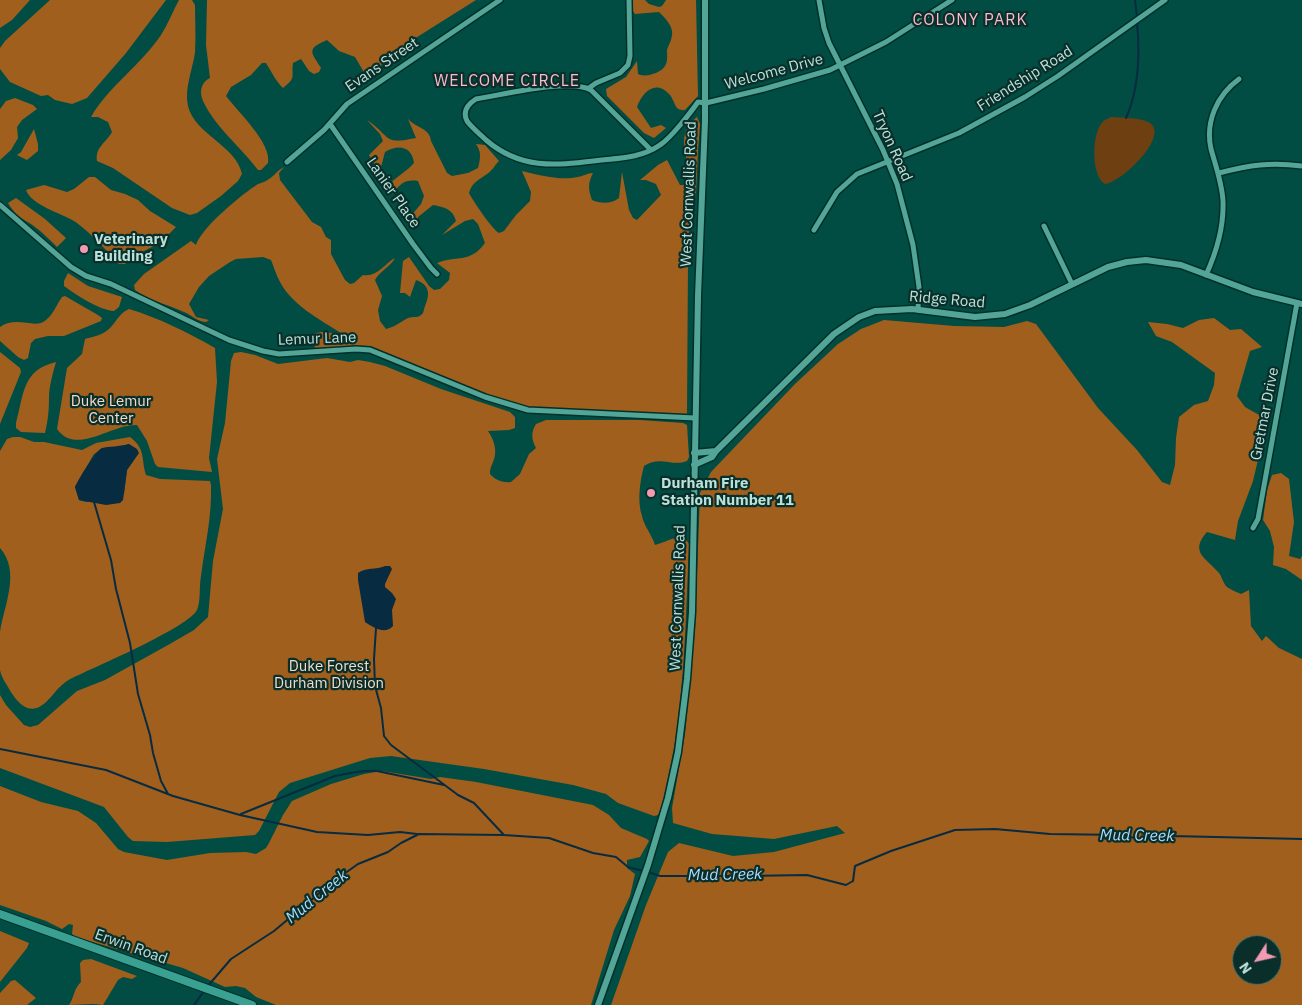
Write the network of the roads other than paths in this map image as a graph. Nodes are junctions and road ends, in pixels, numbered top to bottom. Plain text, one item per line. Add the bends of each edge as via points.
1 (500, 0) edge
2 (630, 0) edge
3 (705, 0) edge
4 (819, 0) edge
5 (952, 0) edge
6 (1165, 0) edge
7 (840, 66) junction
8 (1239, 79) dead end
9 (589, 88) junction
10 (706, 103) junction
11 (330, 124) junction
12 (651, 150) junction
13 (287, 162) dead end
14 (888, 162) junction
15 (1302, 166) edge
16 (1218, 173) junction
17 (0, 206) edge
18 (1044, 226) dead end
19 (814, 230) dead end
20 (437, 274) dead end
21 (1206, 275) junction
22 (1072, 284) junction
23 (1299, 303) edge
24 (918, 310) junction
25 (695, 418) junction
26 (716, 451) junction
27 (694, 452) junction
28 (694, 465) junction
29 (1253, 528) dead end
30 (0, 914) edge
31 (252, 1005) edge
32 (598, 1005) edge

1 - 11 street, Evans Street via 347,104
2 - 9 street via 628,66
3 - 10 street, West Cornwallis Road
4 - 7 street, Tryon Road via 824,28
5 - 7 street, Welcome Drive via 886,42
6 - 14 street, Friendship Road via 1025,97 959,133
7 - 10 street, Welcome Drive
7 - 14 street, Tryon Road
8 - 16 street via 1223,94 1210,122 1211,148
9 - 12 street
9 - 12 street via 554,86 476,99 467,106 466,119 501,152 536,163 601,160
10 - 12 street via 698,102 665,142
10 - 25 street, West Cornwallis Road
11 - 13 street, Evans Street
11 - 20 street, Lanier Place
14 - 19 street, Friendship Road via 857,174 842,187
14 - 24 street, Tryon Road via 913,245 919,287
15 - 16 street via 1263,164
16 - 21 street via 1223,199 1221,231
17 - 25 street, Lemur Lane via 79,272 229,340 263,351 280,354 370,350 485,397 528,410
18 - 22 street
21 - 22 street, Ridge Road via 1171,262 1136,260 1108,267
21 - 23 street, Ridge Road via 1253,292
22 - 24 street, Ridge Road via 1030,305 995,316 975,317
23 - 29 street, Gretmar Drive via 1258,518
24 - 26 street, Ridge Road via 875,311 844,326 824,342
25 - 27 street, West Cornwallis Road
26 - 27 street
26 - 28 street, Ridge Road via 712,457
27 - 28 street, West Cornwallis Road
28 - 32 street, West Cornwallis Road via 692,612 686,695 674,769 648,865
30 - 31 main road, Erwin Road

